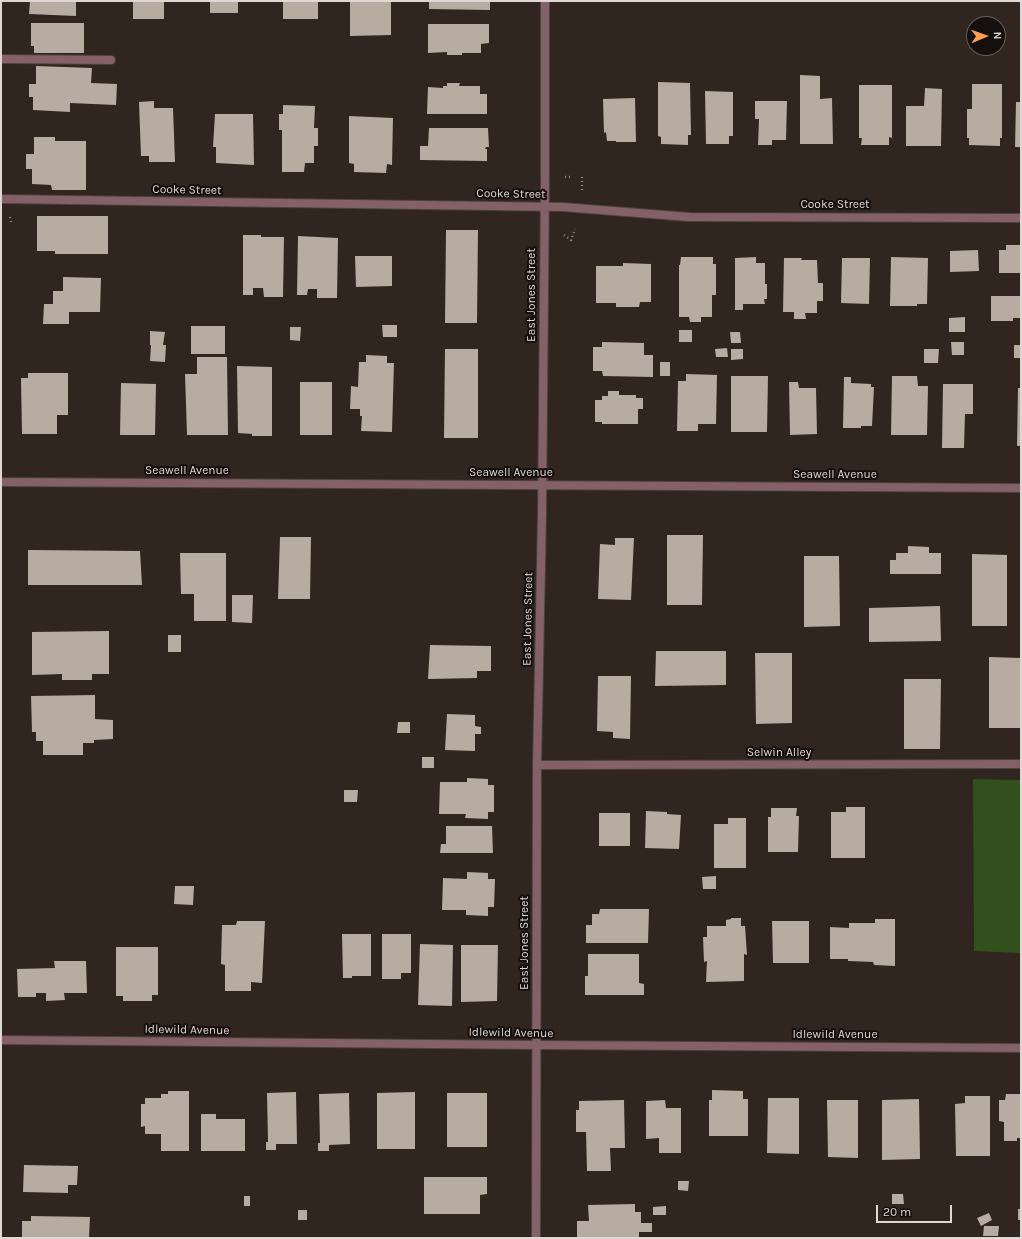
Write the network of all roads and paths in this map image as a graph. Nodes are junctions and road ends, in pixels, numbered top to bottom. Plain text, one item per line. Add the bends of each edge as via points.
1 (545, 1) edge
2 (1, 59) edge
3 (111, 60) dead end
4 (565, 177) dead end
5 (570, 177) dead end
6 (582, 177) dead end
7 (582, 195) dead end
8 (1, 199) edge
9 (545, 207) junction
10 (10, 217) dead end
11 (1021, 218) edge
12 (11, 222) dead end
13 (575, 228) dead end
14 (564, 235) dead end
15 (1, 482) edge
16 (542, 486) junction
17 (1021, 488) edge
18 (1021, 764) edge
19 (538, 765) junction
20 (1, 1040) edge
21 (536, 1045) junction
22 (1021, 1048) edge
23 (536, 1238) edge

1 - 9 street, East Jones Street
2 - 3 street
4 - 5 path
6 - 7 path
8 - 9 street, Cooke Street
9 - 11 street, Cooke Street via 689,217
9 - 16 street, East Jones Street
10 - 12 path
13 - 14 path via 571,240
15 - 16 street, Seawell Avenue
16 - 17 street, Seawell Avenue
16 - 19 street, East Jones Street
18 - 19 street, Selwin Alley
19 - 21 street, East Jones Street
20 - 21 street, Idlewild Avenue
21 - 22 street, Idlewild Avenue
21 - 23 street, East Jones Street

